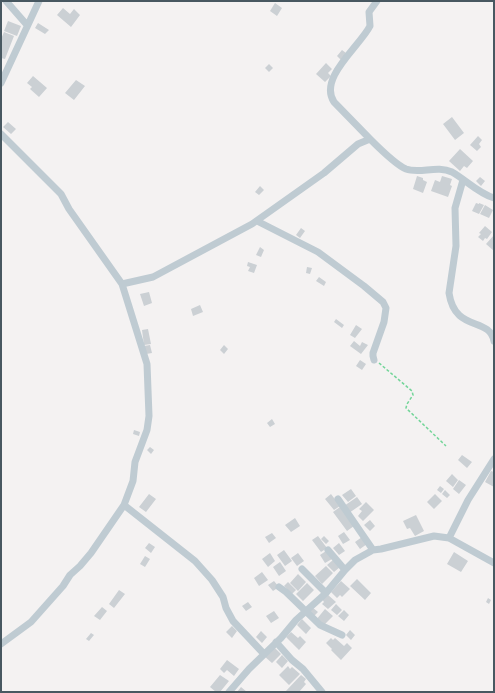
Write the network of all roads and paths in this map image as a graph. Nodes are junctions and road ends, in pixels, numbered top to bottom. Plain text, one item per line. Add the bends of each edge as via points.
1 (6, 1) edge
2 (39, 1) edge
3 (377, 1) edge
4 (27, 25) junction
5 (1, 84) edge
6 (1, 134) edge
7 (370, 140) junction
8 (463, 180) junction
9 (494, 198) edge
10 (256, 221) junction
11 (122, 284) junction
12 (494, 341) edge
13 (374, 360) joint
14 (446, 446) dead end
15 (494, 458) edge
16 (338, 499) dead end
17 (124, 505) junction
18 (449, 538) junction
19 (328, 550) dead end
20 (373, 550) junction
21 (494, 563) edge
22 (302, 569) dead end
23 (345, 570) junction
24 (279, 587) dead end
25 (326, 593) junction
26 (305, 611) junction
27 (342, 635) dead end
28 (276, 642) junction
29 (1, 644) edge
30 (264, 654) junction
31 (229, 692) edge
32 (322, 692) edge

1 - 4 street
2 - 4 street
3 - 7 street via 370,12 370,26 337,70 330,85 334,102
4 - 5 street
6 - 11 street via 61,194
7 - 8 street via 406,169 443,170
7 - 10 street via 358,144 324,173
8 - 9 street via 479,192
8 - 12 street via 455,208 456,246 450,300 462,318 487,328 492,333
10 - 11 street via 153,277
10 - 13 street via 318,252 383,302 386,308 384,322 372,356
11 - 17 street via 147,364 149,416 147,430 135,462 133,481
13 - 14 path via 412,391 413,395 406,408
15 - 18 street via 468,500
16 - 20 street
17 - 29 street via 91,553 31,622
17 - 30 street via 195,561 223,597 232,621
18 - 20 street via 434,536
18 - 21 street
19 - 23 street
20 - 23 street via 355,560
22 - 25 street
23 - 25 street
24 - 26 street
25 - 26 street
26 - 27 street via 320,626
26 - 28 street
28 - 30 street
28 - 32 street
30 - 31 street

